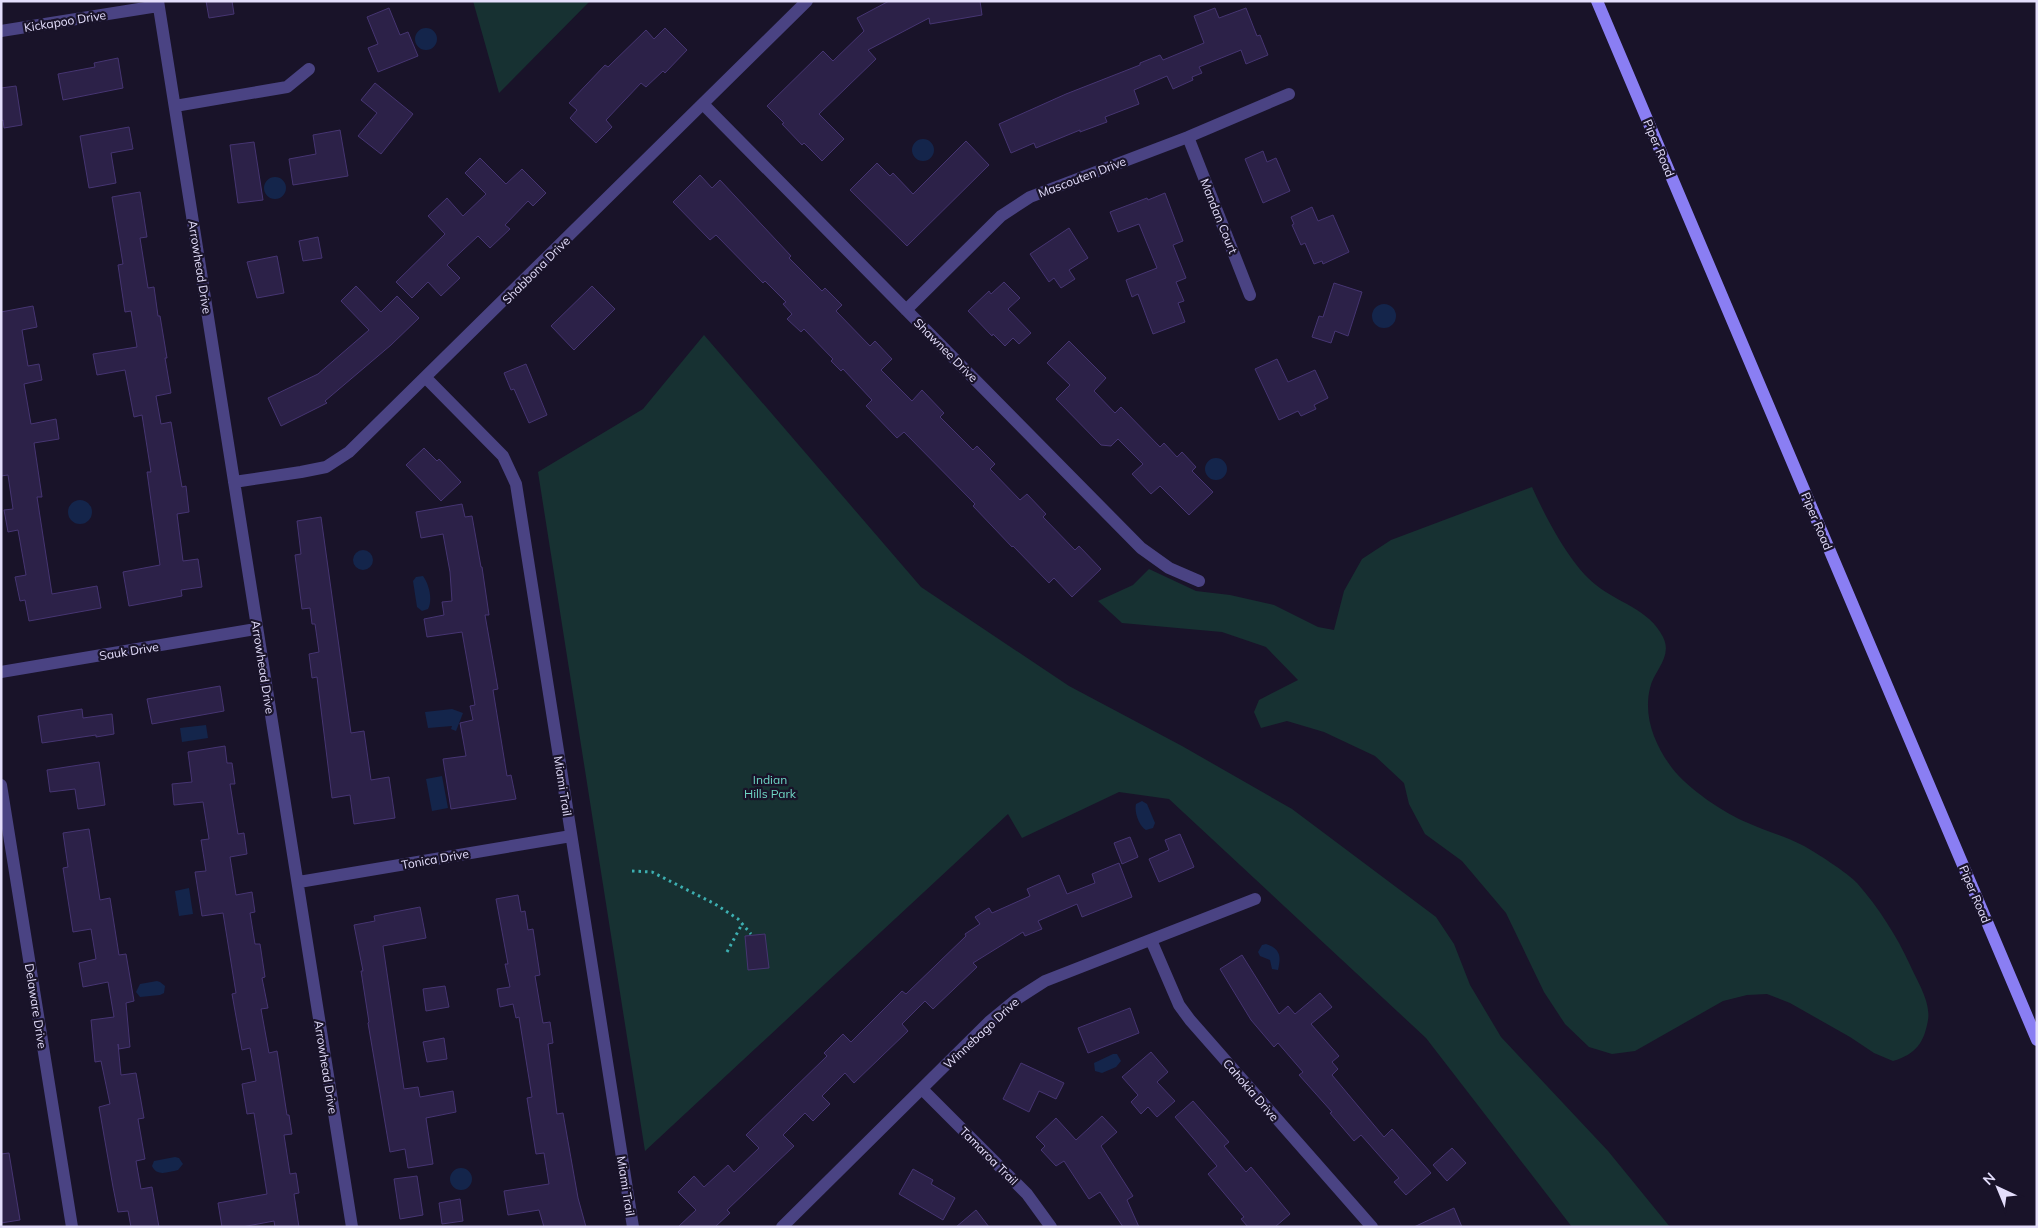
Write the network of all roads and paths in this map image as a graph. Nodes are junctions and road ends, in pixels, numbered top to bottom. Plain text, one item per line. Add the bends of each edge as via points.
1 (807, 1) edge
2 (1597, 1) edge
3 (158, 4) edge
4 (1, 31) edge
5 (309, 69) dead end
6 (1290, 94) dead end
7 (703, 104) junction
8 (175, 106) junction
9 (1188, 137) junction
10 (1250, 295) dead end
11 (906, 310) junction
12 (426, 378) junction
13 (234, 482) junction
14 (1199, 582) dead end
15 (256, 629) junction
16 (1, 672) edge
17 (1, 785) edge
18 (571, 836) junction
19 (632, 871) dead end
20 (298, 882) junction
21 (1255, 899) dead end
22 (742, 924) junction
23 (751, 934) dead end
24 (1151, 940) junction
25 (727, 952) dead end
26 (2037, 1040) edge
27 (922, 1089) junction
28 (72, 1227) edge
29 (352, 1227) edge
30 (633, 1227) edge
31 (782, 1227) edge
32 (1051, 1227) edge
33 (1372, 1227) edge

1 - 7 street, Shabbona Drive
2 - 26 street, Piper Road
3 - 4 street, Kickapoo Drive
3 - 8 street, Arrowhead Drive
5 - 8 street via 287,87
6 - 9 street, Mascouten Drive
7 - 11 street, Shawnee Drive
7 - 12 street, Shabbona Drive
8 - 13 street, Arrowhead Drive
9 - 10 street, Mandan Court
9 - 11 street, Mascouten Drive via 1030,197 1001,216
11 - 14 street, Shawnee Drive via 1141,548 1169,568
12 - 13 street, Shabbona Drive via 356,446 326,467
12 - 18 street, Miami Trail via 503,456 516,484
13 - 15 street, Arrowhead Drive
15 - 16 street, Sauk Drive
15 - 20 street, Arrowhead Drive
17 - 28 street, Delaware Drive
18 - 20 street, Tonica Drive
18 - 30 street, Miami Trail
19 - 22 path via 652,872 716,904
20 - 29 street, Arrowhead Drive
21 - 24 street, Winnebago Drive
22 - 23 path
22 - 25 path
24 - 27 street, Winnebago Drive via 1045,981 1016,998
24 - 33 street, Cahokia Drive via 1179,1005 1190,1020
27 - 31 street, Winnebago Drive
27 - 32 street, Tamaroa Trail via 1027,1194

